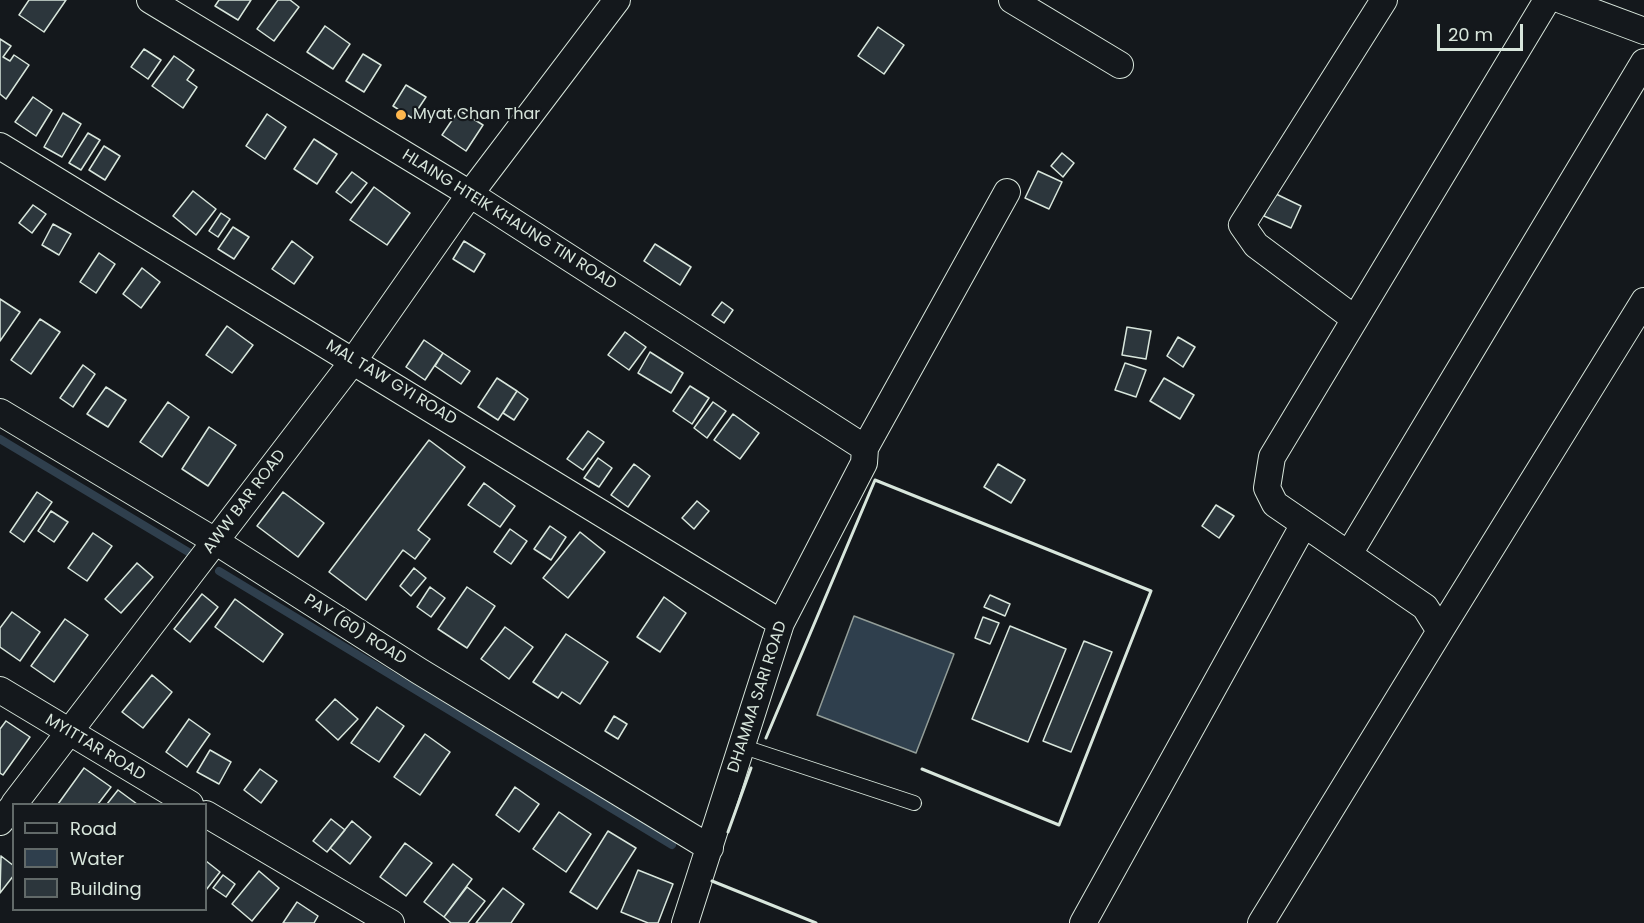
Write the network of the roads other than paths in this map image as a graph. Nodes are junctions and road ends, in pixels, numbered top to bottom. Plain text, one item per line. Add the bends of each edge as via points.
1 (150, 0) edge
2 (617, 0) edge
3 (1012, 0) edge
4 (1384, 0) edge
5 (1548, 0) edge
6 (1561, 0) edge
7 (1644, 32) edge
8 (1644, 62) edge
9 (1119, 65) dead end
10 (0, 146) edge
11 (1007, 192) dead end
12 (470, 194) junction
13 (1644, 301) edge
14 (1356, 319) junction
15 (354, 360) junction
16 (0, 412) edge
17 (865, 447) junction
18 (1305, 524) junction
19 (215, 541) junction
20 (1349, 554) junction
21 (781, 623) junction
22 (1440, 631) junction
23 (0, 690) edge
24 (69, 733) junction
25 (741, 746) junction
26 (16, 803) edge
27 (188, 803) edge
28 (914, 803) dead end
29 (12, 807) edge
30 (207, 815) edge
31 (0, 822) edge
32 (710, 848) junction
33 (392, 923) edge
34 (685, 923) edge
35 (1083, 923) edge
36 (1262, 923) edge

1 - 12 street, HLAING HTEIK KHAUNG TIN ROAD
2 - 12 street, AWW BAR ROAD
3 - 9 street
4 - 14 street via 1242,225 1256,245
5 - 14 street
6 - 7 street
8 - 20 street
10 - 15 street, MAL TAW GYI ROAD
11 - 17 street, DHAMMA SARI ROAD
12 - 15 street, AWW BAR ROAD
12 - 17 street, HLAING HTEIK KHAUNG TIN ROAD
13 - 22 street
14 - 18 street via 1272,457 1267,488 1275,504
15 - 19 street, AWW BAR ROAD
15 - 21 street, MAL TAW GYI ROAD
16 - 19 street, PAY (60) ROAD
17 - 21 street, DHAMMA SARI ROAD via 864,463
18 - 20 street
18 - 35 street
19 - 24 street, AWW BAR ROAD
19 - 32 street, PAY (60) ROAD
20 - 22 street via 1425,607
21 - 25 street, DHAMMA SARI ROAD
22 - 36 street
23 - 24 street, MYITTAR ROAD
24 - 26 street, AWW BAR ROAD
24 - 27 street, MYITTAR ROAD
25 - 28 lane
25 - 32 street, DHAMMA SARI ROAD
29 - 31 street, AWW BAR ROAD
30 - 33 street
32 - 34 street, DHAMMA SARI ROAD

